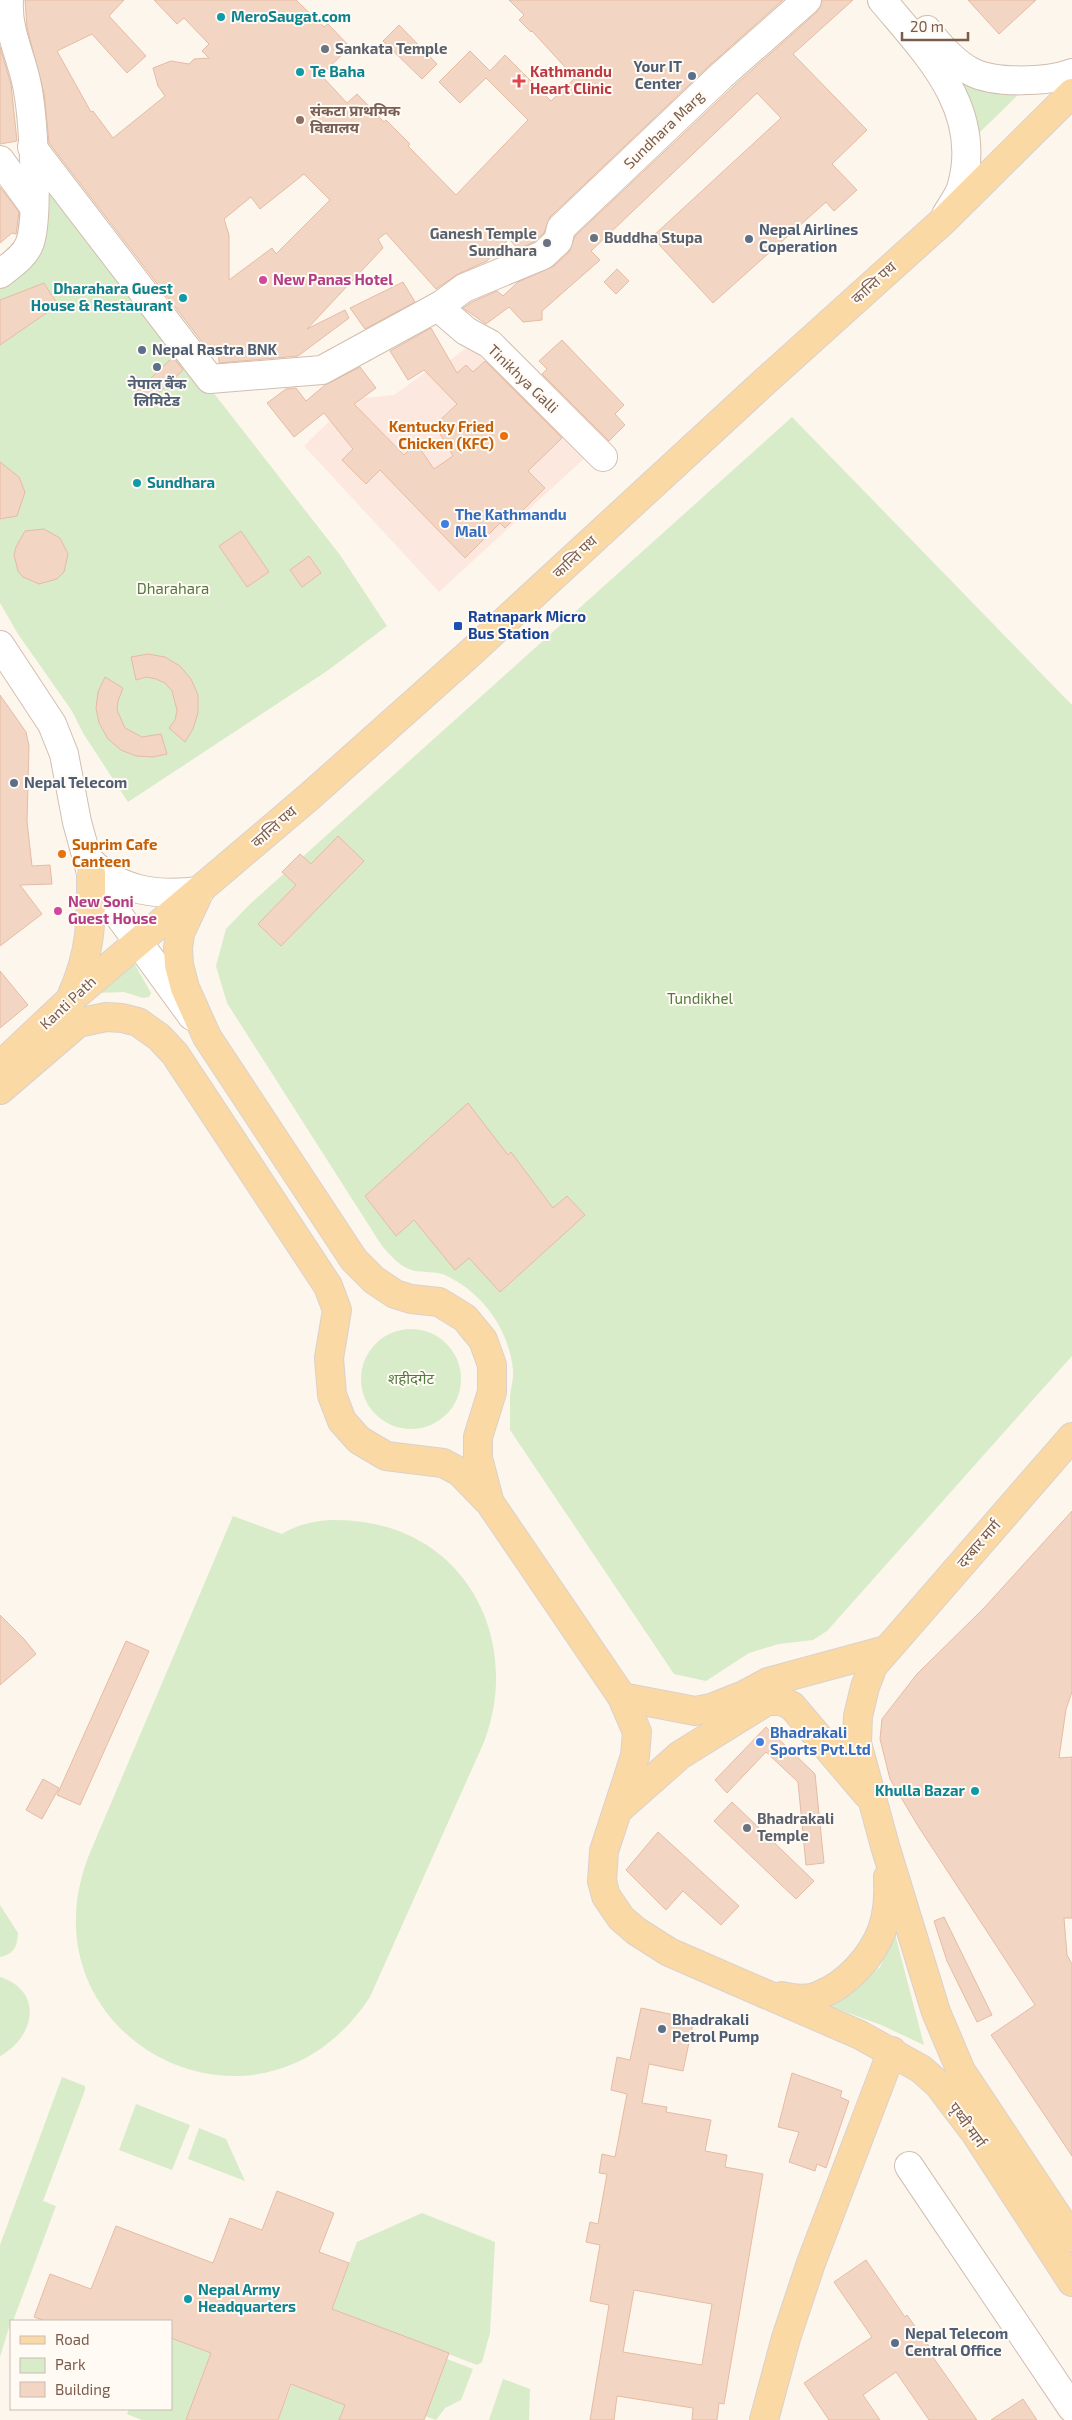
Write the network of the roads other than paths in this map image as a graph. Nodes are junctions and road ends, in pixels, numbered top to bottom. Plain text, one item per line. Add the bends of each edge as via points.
1 (9, 0) edge
2 (807, 0) edge
3 (882, 0) edge
4 (902, 0) edge
5 (1072, 73) edge
6 (1072, 93) edge
7 (32, 147) junction
8 (0, 160) edge
9 (34, 207) junction
10 (943, 221) junction
11 (0, 274) edge
12 (438, 306) junction
13 (603, 457) dead end
14 (0, 645) edge
15 (89, 865) junction
16 (200, 891) junction
17 (138, 940) junction
18 (70, 999) junction
19 (207, 1037) junction
20 (0, 1066) edge
21 (0, 1090) edge
22 (1072, 1437) edge
23 (490, 1502) junction
24 (886, 1650) junction
25 (622, 1697) junction
26 (871, 1799) junction
27 (619, 1809) junction
28 (885, 1846) junction
29 (760, 1992) junction
30 (892, 2051) junction
31 (909, 2166) dead end
32 (1037, 2207) junction
33 (1072, 2238) edge
34 (1072, 2282) edge
35 (1072, 2408) edge
36 (764, 2420) edge

1 - 7 street via 8,16 26,83
2 - 12 street, Sundhara Marg via 722,75 561,228 558,241 544,255 464,288
3 - 10 street via 946,80 957,104 964,130 962,185
4 - 5 street via 944,50 972,72 993,78 1020,79 1058,78
6 - 10 main road, कान्ति पथ
7 - 9 street
7 - 12 street via 210,379 322,370
8 - 9 street
9 - 11 street via 29,245 22,256
10 - 16 main road, कान्ति पथ via 460,662
12 - 13 street, Tinikhya Galli via 466,331 490,344
14 - 15 street via 52,724 64,754
15 - 16 street via 134,889 172,894
15 - 17 street via 114,909
15 - 18 main road via 90,941 84,968
16 - 17 main road, कान्ति पथ
16 - 19 main road via 180,932 178,965
17 - 18 main road, Kanti Path
17 - 19 street
18 - 20 main road, Kanti Path
19 - 23 main road via 354,1260 374,1280 395,1294 440,1302 466,1318 483,1340 492,1365 492,1392 478,1437 478,1458
21 - 23 main road via 78,1023 106,1017 122,1018 138,1022 159,1037 175,1054 328,1286 337,1310 329,1358 332,1395 342,1421 358,1440 386,1456 443,1463 460,1472
22 - 24 main road, दरबार मार्ग
23 - 25 main road
24 - 25 main road via 768,1682 744,1696 695,1711
24 - 26 main road, दरबार मार्ग via 873,1666 864,1687 858,1716 857,1743
25 - 27 main road via 637,1732 635,1756
26 - 27 main road via 792,1706 782,1701 767,1701 680,1755
26 - 28 main road, दरबार मार्ग
27 - 29 main road via 602,1866 606,1896 621,1918 669,1952
28 - 29 main road via 889,1897 882,1930 869,1955 846,1979 819,1996 798,2000
28 - 32 main road via 936,2012 961,2071
29 - 30 main road, पृथ्वी मार्ग
30 - 32 main road, पृथ्वी मार्ग via 938,2084
30 - 36 main road via 810,2263
31 - 35 street
32 - 33 main road, पृथ्वी मार्ग
32 - 34 main road

